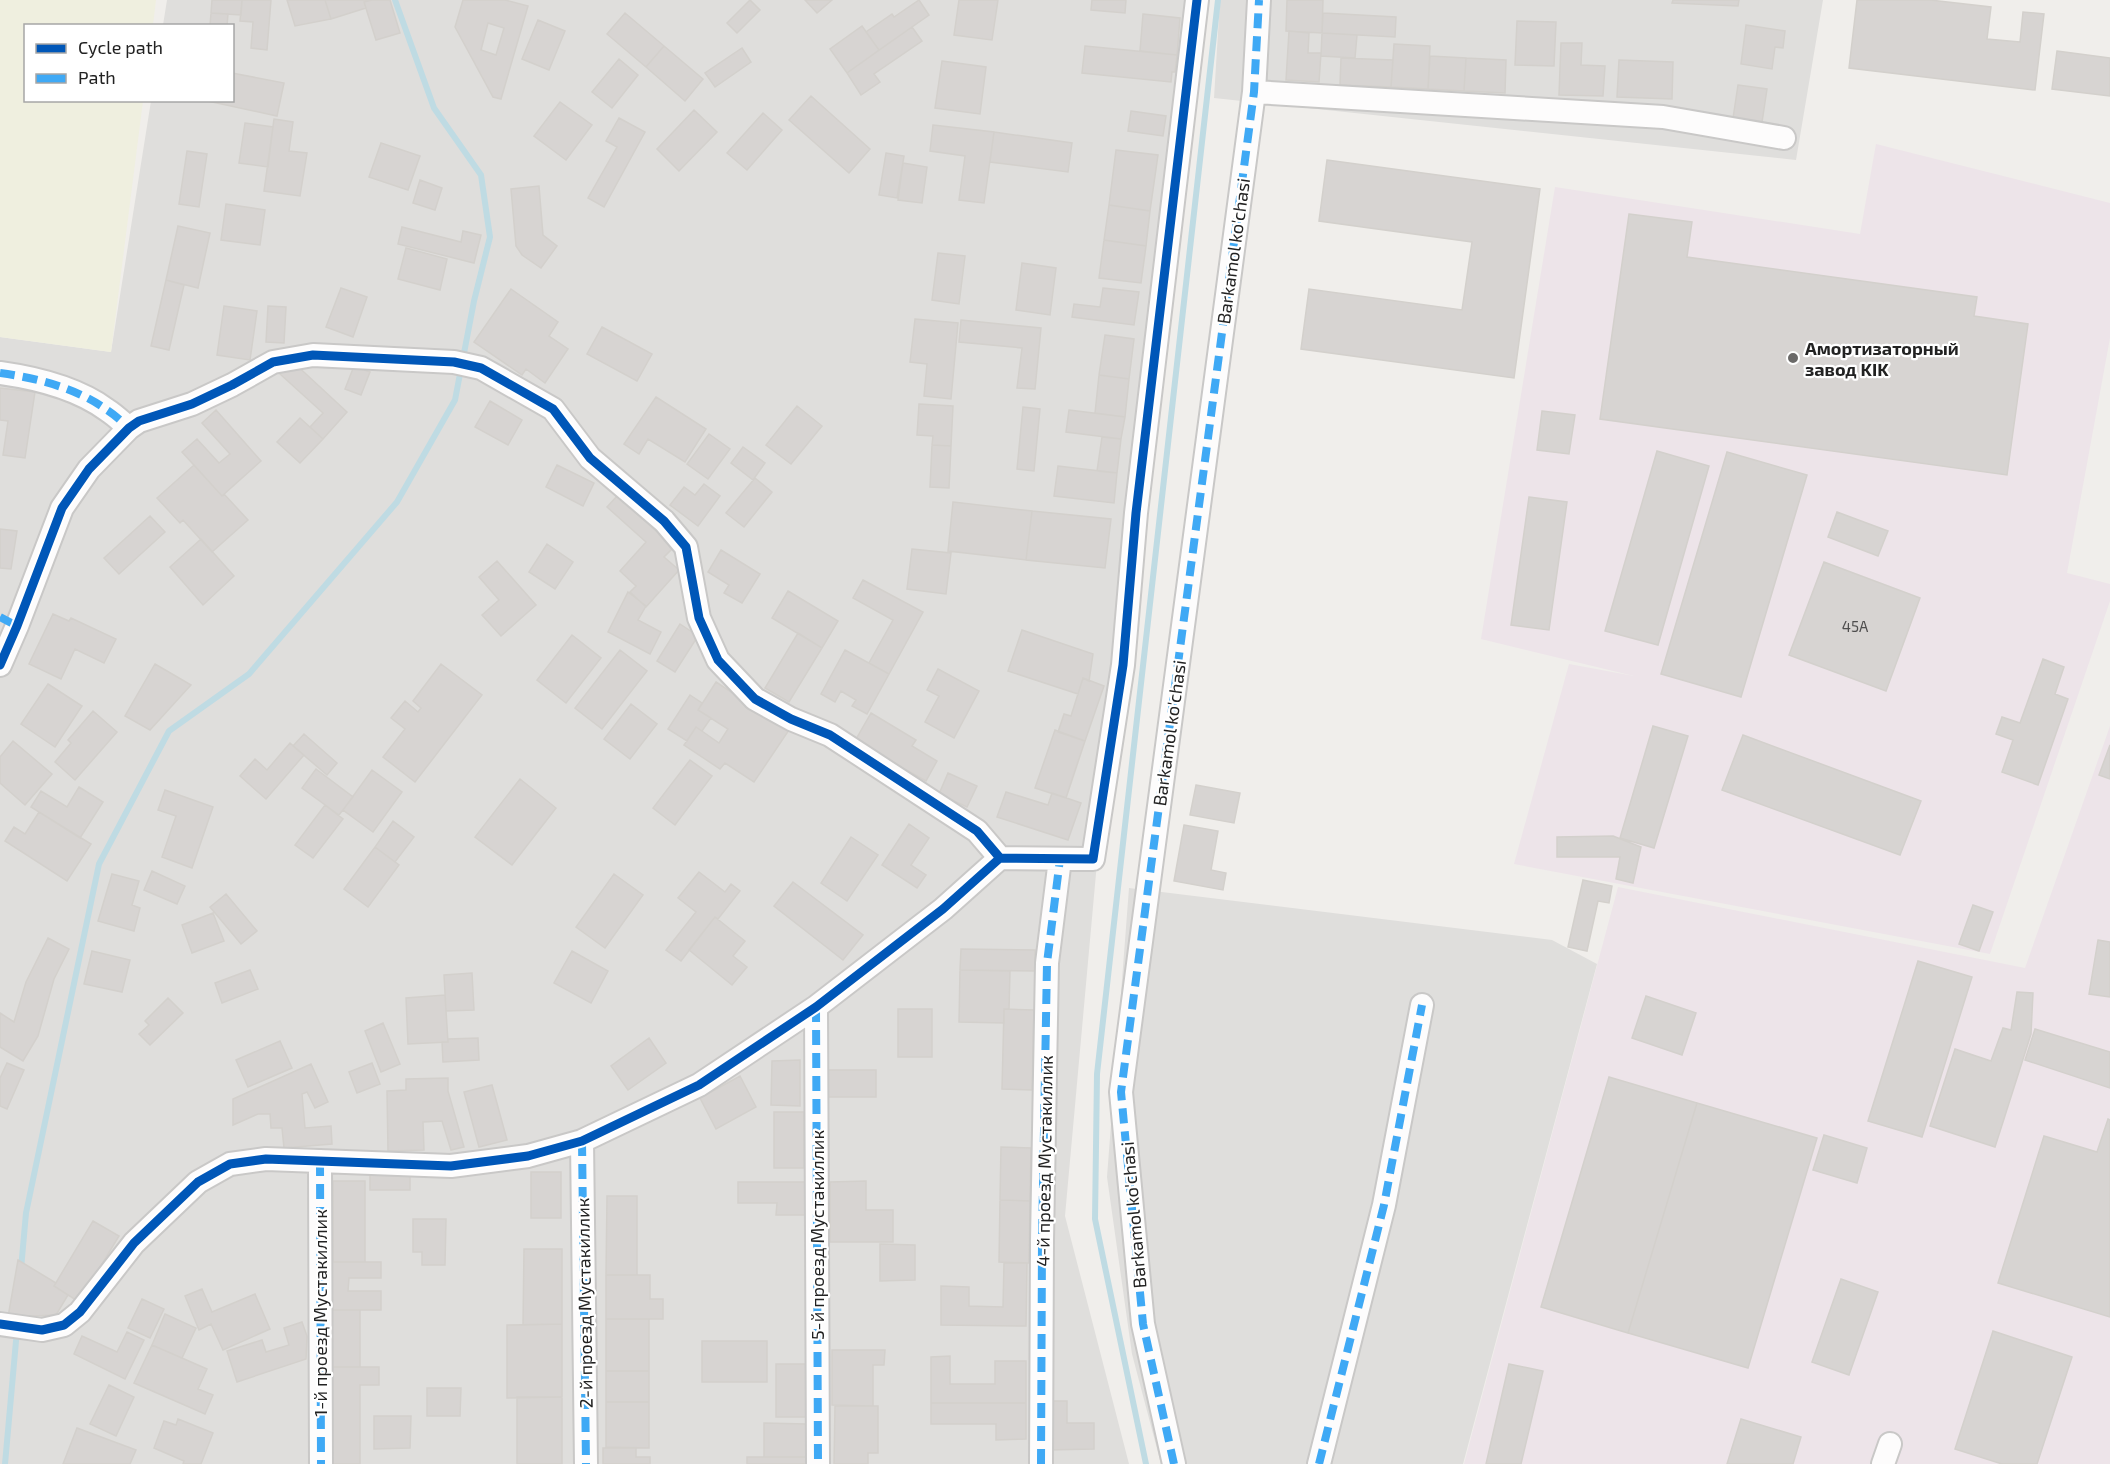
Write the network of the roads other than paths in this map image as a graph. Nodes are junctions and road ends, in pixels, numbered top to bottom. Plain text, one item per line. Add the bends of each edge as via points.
1 (1197, 0) edge
2 (1258, 0) edge
3 (1254, 92) junction
4 (1784, 138) dead end
5 (0, 373) edge
6 (129, 428) junction
7 (9, 621) edge
8 (0, 665) edge
9 (1000, 858) junction
10 (1059, 859) junction
11 (1422, 1005) dead end
12 (816, 1007) junction
13 (582, 1141) junction
14 (320, 1161) junction
15 (12, 1327) edge
16 (321, 1464) edge
17 (586, 1464) edge
18 (818, 1464) edge
19 (1041, 1464) edge
20 (1174, 1464) edge
21 (1319, 1464) edge

1 - 10 street via 1136,513 1123,665 1093,859
2 - 3 street, Barkamol ko'chasi
3 - 4 street via 1663,117
3 - 20 street, Barkamol ko'chasi via 1121,1092 1143,1324
5 - 6 street via 73,391 106,409
6 - 7 street via 89,469 62,508
6 - 9 street via 192,404 273,362 313,355 462,363 481,368 553,409 590,458 664,521 686,547 699,618 718,660 755,699 831,735 977,831
7 - 8 street
9 - 10 street
9 - 12 street via 943,909
10 - 19 street, 4-й проезд Мустакиллик via 1047,963
11 - 21 street via 1384,1205
12 - 13 street via 699,1085
12 - 18 street, 5-й проезд Мустакиллик
13 - 14 street via 528,1156 451,1166
13 - 17 street, 2-й проезд Мустакиллик
14 - 15 street via 266,1159 230,1164 198,1182 134,1243 80,1312 64,1325 42,1330
14 - 16 street, 1-й проезд Мустакиллик

